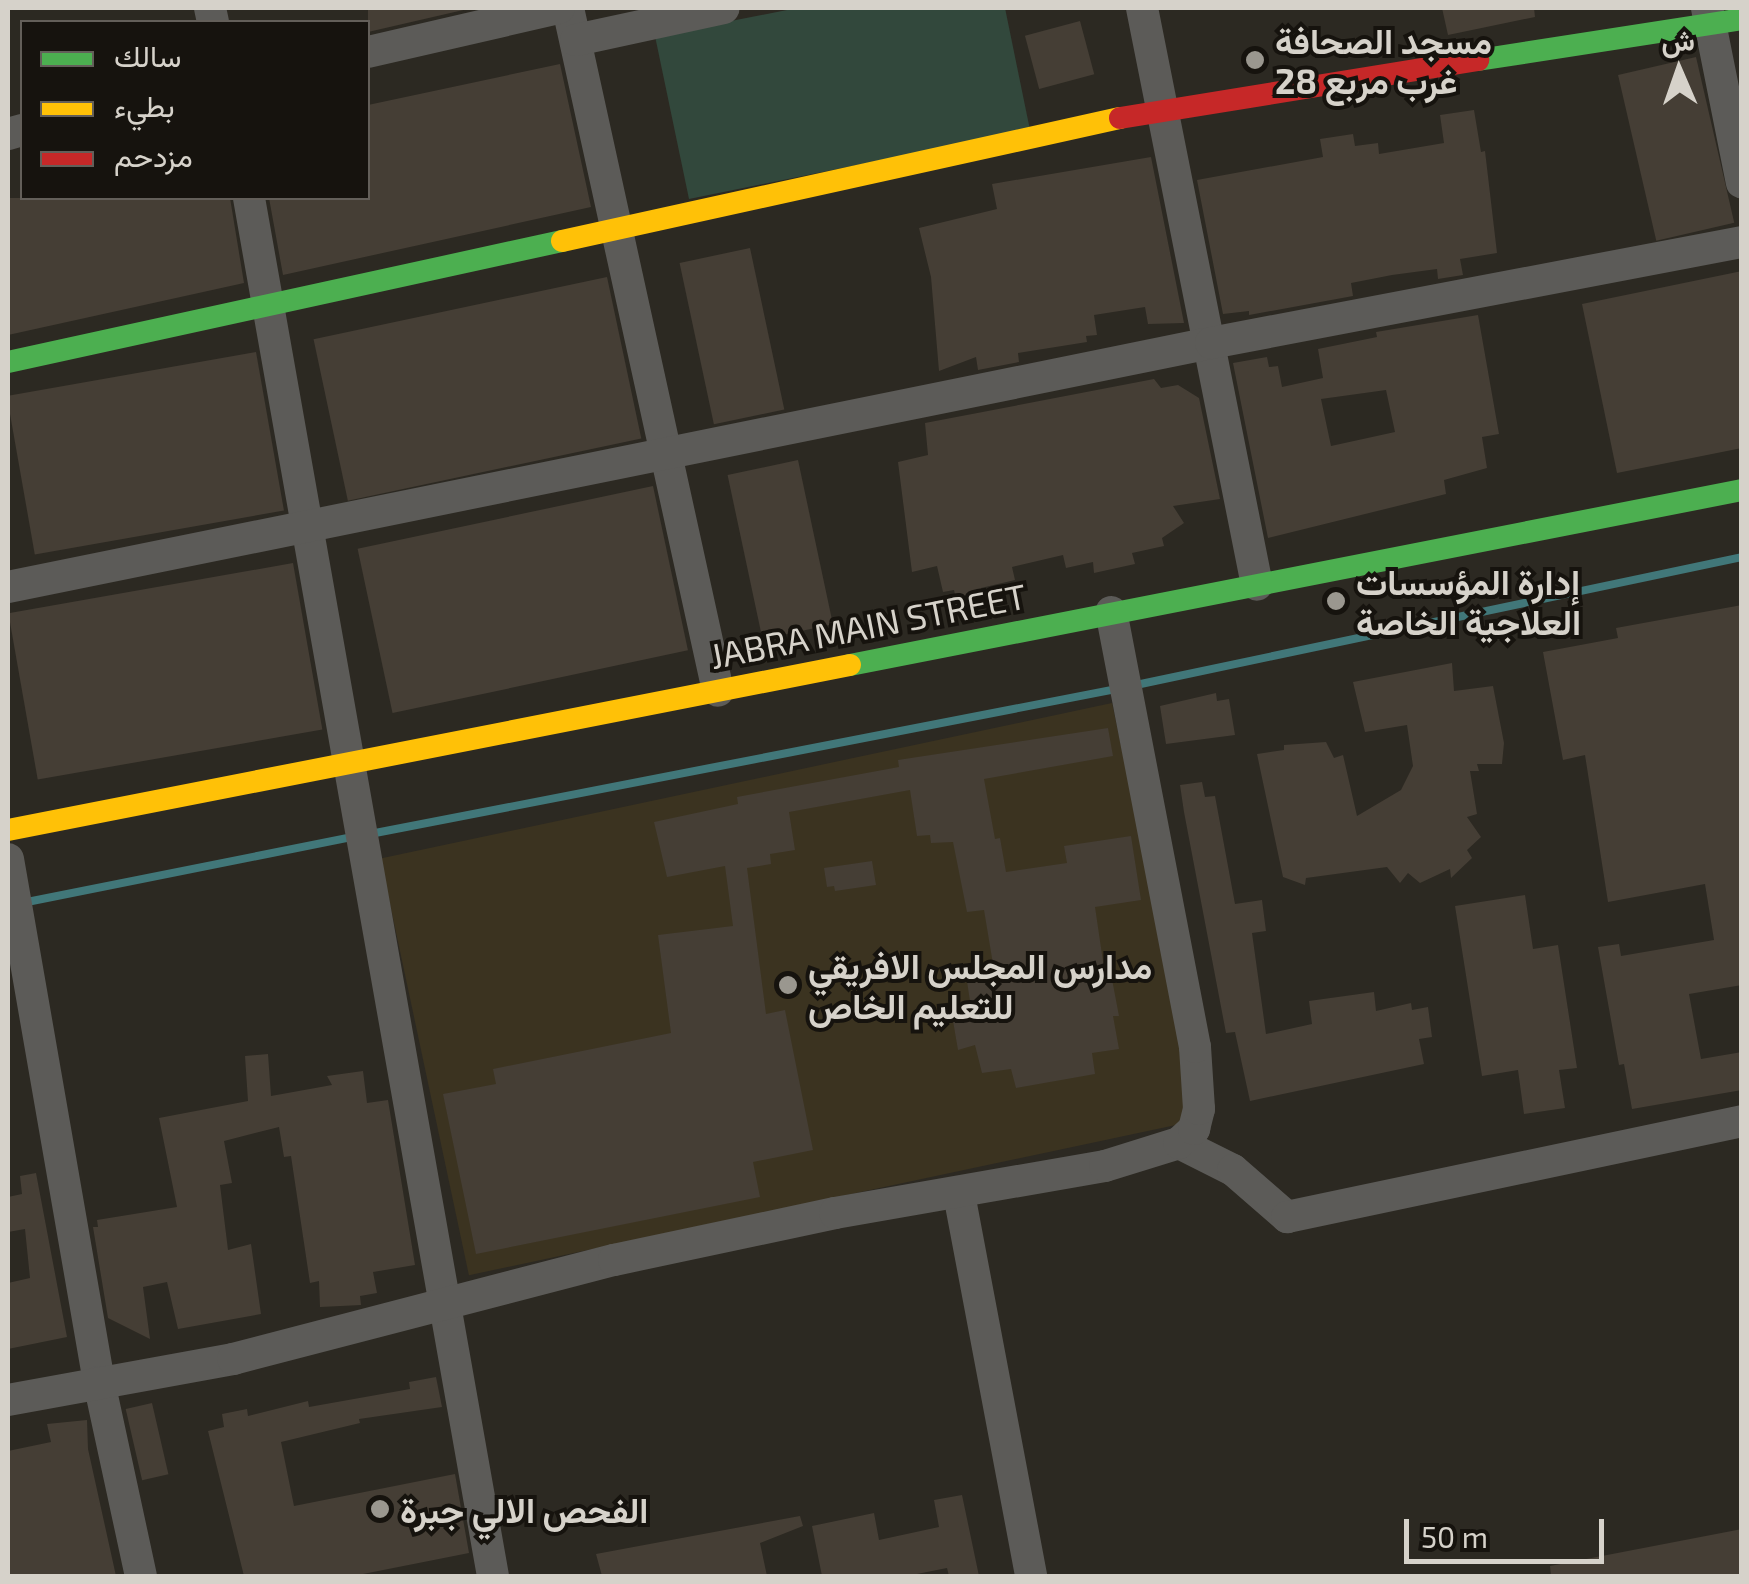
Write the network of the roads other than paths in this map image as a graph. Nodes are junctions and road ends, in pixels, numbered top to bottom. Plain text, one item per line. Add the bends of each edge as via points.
1 (559, 8) edge
2 (724, 8) edge
3 (1142, 8) edge
4 (1720, 17) edge
5 (572, 24) edge
6 (370, 52) edge
7 (1163, 108) junction
8 (1742, 183) edge
9 (249, 200) edge
10 (618, 228) junction
11 (1742, 242) edge
12 (272, 307) junction
13 (1212, 343) junction
14 (8, 362) edge
15 (667, 454) junction
16 (1742, 490) edge
17 (308, 528) junction
18 (1256, 585) junction
19 (8, 586) edge
20 (1112, 612) junction
21 (718, 691) junction
22 (347, 764) junction
23 (8, 830) edge
24 (8, 858) edge
25 (1742, 1121) edge
26 (1179, 1143) junction
27 (959, 1194) junction
28 (444, 1301) junction
29 (99, 1382) junction
30 (8, 1400) edge
31 (141, 1576) edge
32 (493, 1576) edge
33 (1031, 1576) edge

1 - 6 street
2 - 5 street
3 - 7 street
4 - 7 main road
4 - 8 street
5 - 10 street
7 - 10 main road
7 - 13 street
9 - 12 street
10 - 12 main road
10 - 15 street
11 - 13 street
12 - 14 main road
12 - 17 street
13 - 15 street
13 - 18 street
15 - 17 street
15 - 21 street
16 - 18 main road, JABRA MAIN STREET
17 - 19 street
17 - 22 street
18 - 20 main road, JABRA MAIN STREET
20 - 21 main road, JABRA MAIN STREET
20 - 26 street via 1195,1047 1199,1108 1194,1129
21 - 22 main road, JABRA MAIN STREET
22 - 23 main road, JABRA MAIN STREET
22 - 28 street
24 - 29 street
25 - 26 street via 1287,1217 1232,1170
26 - 27 street via 1105,1166
27 - 28 street via 795,1221
27 - 33 street
28 - 29 street via 234,1358
28 - 32 street
29 - 30 street
29 - 31 street

